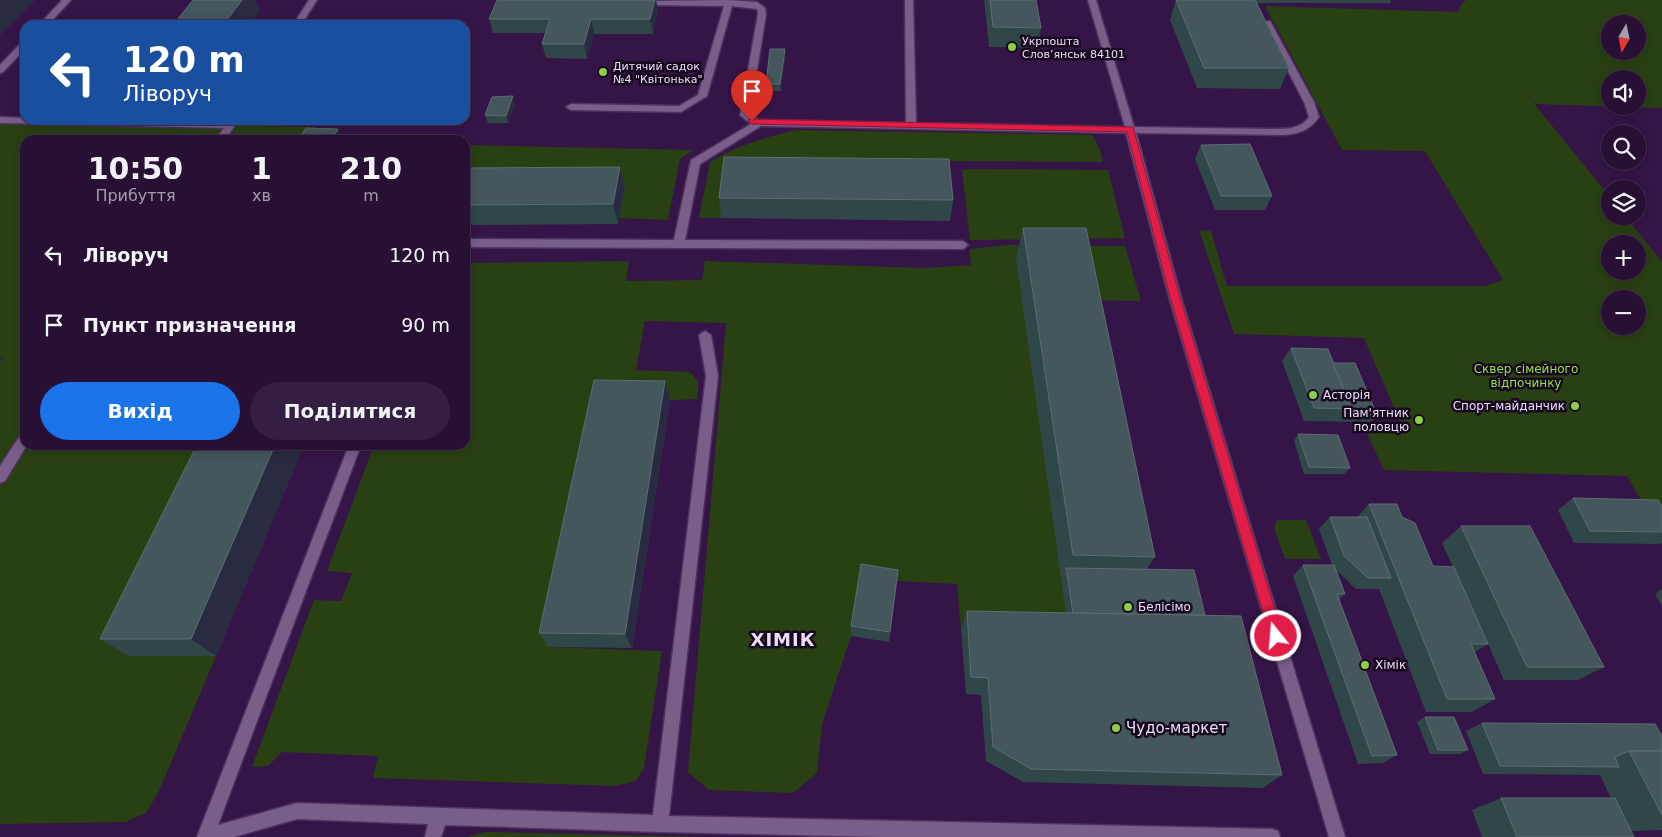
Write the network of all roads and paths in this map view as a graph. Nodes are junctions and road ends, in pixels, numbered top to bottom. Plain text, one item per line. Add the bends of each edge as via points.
1 (67, 0) edge
2 (313, 0) edge
3 (908, 0) edge
4 (1092, 0) edge
5 (730, 2) edge
6 (645, 3) edge
7 (48, 20) edge
8 (300, 20) edge
9 (1267, 23) edge
10 (20, 49) edge
11 (0, 70) edge
12 (571, 107) dead end
13 (0, 120) edge
14 (20, 120) edge
15 (760, 123) junction
16 (911, 125) junction
17 (1130, 129) junction
18 (679, 242) junction
19 (470, 243) edge
20 (962, 245) dead end
21 (705, 334) dead end
22 (20, 446) edge
23 (353, 450) edge
24 (0, 476) edge
25 (438, 818) junction
26 (660, 824) junction
27 (1188, 836) edge
28 (205, 837) edge
29 (213, 837) edge
30 (433, 837) edge
31 (1272, 837) edge
32 (1337, 837) edge

1 - 7 street
2 - 8 street
3 - 16 street
4 - 17 street
5 - 6 street
5 - 12 street via 702,96 681,109
5 - 15 street via 761,8 745,115
9 - 17 street via 1309,102 1314,117 1311,123 1303,129 1286,132
10 - 11 street
13 - 14 street
15 - 16 street
15 - 18 street via 695,162
16 - 17 street
17 - 32 street via 1178,306
18 - 19 street
18 - 20 street
21 - 26 street via 712,376
22 - 24 street
23 - 28 street
25 - 26 street
25 - 29 street via 297,812
25 - 30 street
26 - 27 street
27 - 31 street

